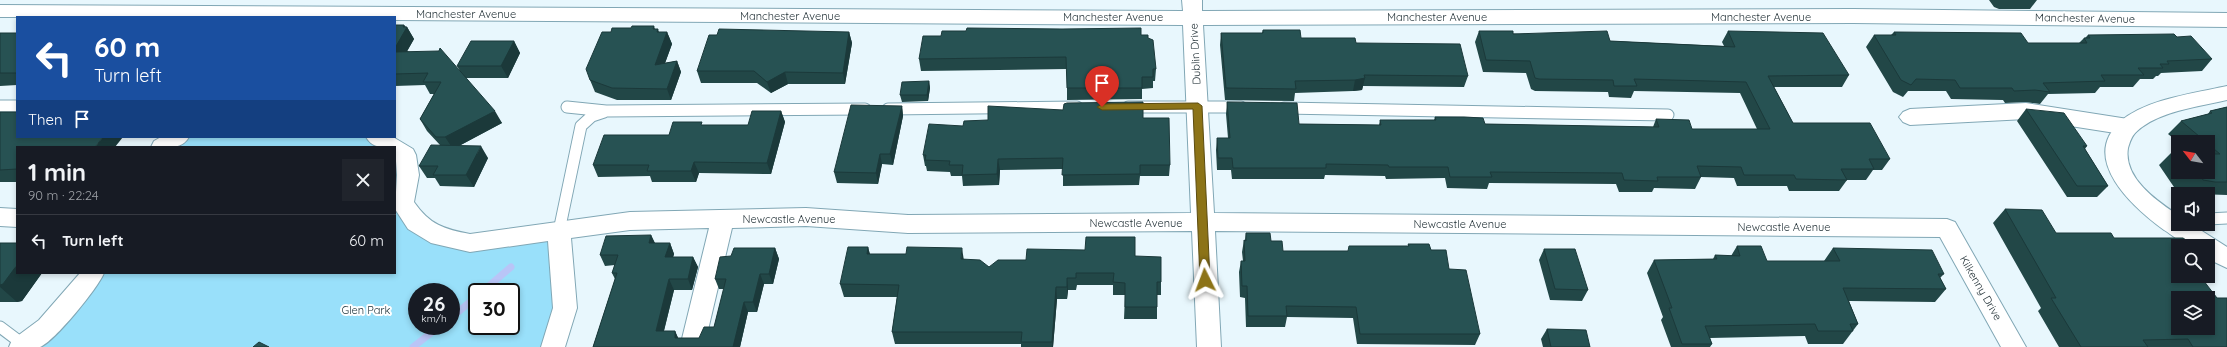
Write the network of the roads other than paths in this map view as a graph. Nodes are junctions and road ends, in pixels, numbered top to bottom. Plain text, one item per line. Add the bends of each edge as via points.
1 (553, 8) edge
2 (1192, 9) edge
3 (0, 11) edge
4 (2227, 20) edge
5 (2227, 93) edge
6 (0, 106) edge
7 (16, 106) edge
8 (1198, 106) junction
9 (568, 107) dead end
10 (1086, 107) edge
11 (1118, 107) edge
12 (1253, 107) edge
13 (1269, 108) edge
14 (606, 111) junction
15 (1668, 115) dead end
16 (1910, 117) dead end
17 (2128, 127) junction
18 (176, 138) edge
19 (378, 138) edge
20 (164, 146) edge
21 (390, 146) edge
22 (396, 150) edge
23 (0, 217) edge
24 (16, 218) edge
25 (2227, 218) edge
26 (2171, 219) edge
27 (2215, 219) edge
28 (722, 220) junction
29 (1202, 222) junction
30 (1947, 228) joint
31 (559, 231) junction
32 (2188, 231) edge
33 (2199, 239) edge
34 (2215, 251) edge
35 (2227, 259) edge
36 (92, 274) edge
37 (0, 327) edge
38 (22, 346) edge
39 (552, 347) edge
40 (692, 347) edge
41 (1209, 347) edge
42 (2014, 347) edge

1 - 2 street, Manchester Avenue
1 - 3 street, Manchester Avenue
2 - 4 street, Manchester Avenue
2 - 8 street, Dublin Drive
5 - 17 street via 2150,114
6 - 7 lane
8 - 11 lane
8 - 12 lane
8 - 29 street, Dublin Drive
9 - 14 lane
10 - 14 lane
13 - 15 lane
14 - 31 lane via 592,116 581,126
16 - 17 street via 2026,111
17 - 26 street via 2117,145 2117,163 2127,182 2152,210
18 - 20 street
19 - 21 street
22 - 31 street, Newcastle Avenue via 405,155 408,175 403,203 416,223 439,237 470,243
23 - 24 street
25 - 27 lane
28 - 29 street, Newcastle Avenue via 806,217 908,224
28 - 31 street, Newcastle Avenue via 630,222
28 - 40 street
29 - 30 street, Newcastle Avenue
29 - 41 street, Dublin Drive
30 - 42 street, Kilkenny Drive
31 - 39 street via 565,308
32 - 33 street
34 - 35 street
36 - 38 street via 48,327
37 - 38 lane

